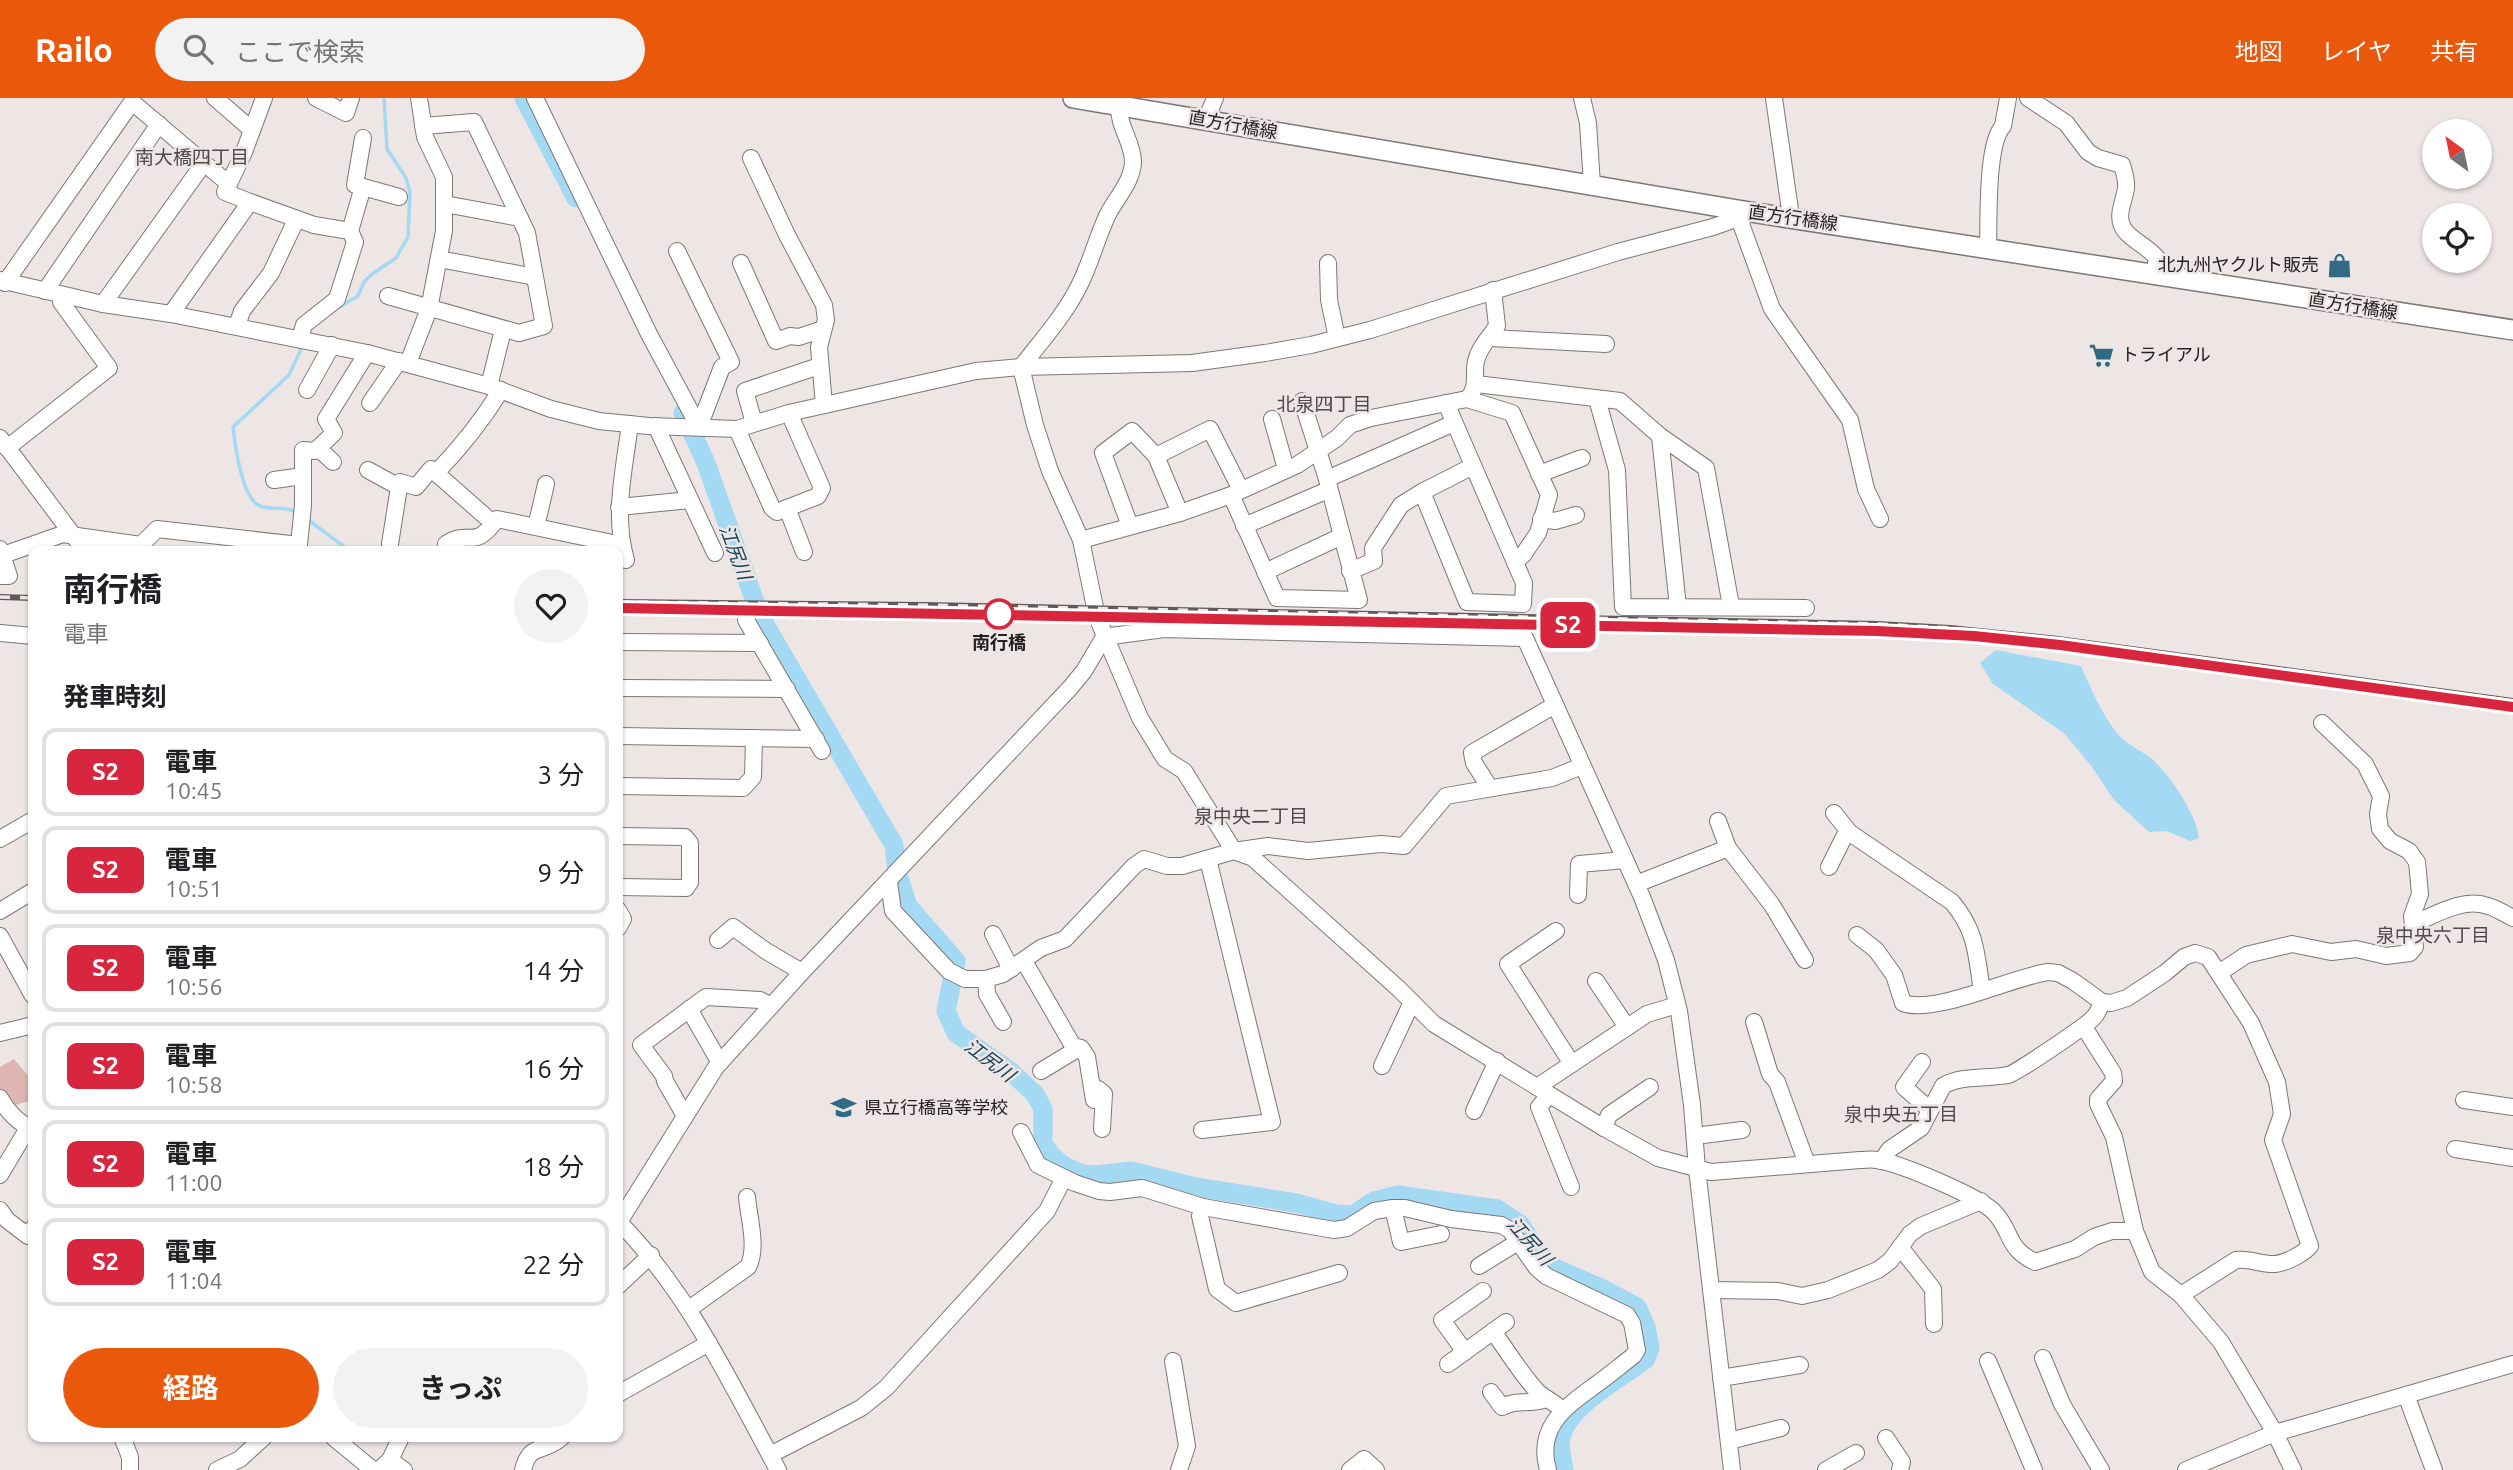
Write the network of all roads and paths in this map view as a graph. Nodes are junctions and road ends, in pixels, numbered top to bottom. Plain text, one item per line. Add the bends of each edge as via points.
1 (215, 98) edge
2 (264, 98) edge
3 (316, 98) edge
4 (351, 98) edge
5 (419, 98) edge
6 (536, 98) edge
7 (1214, 98) edge
8 (1583, 98) edge
9 (1774, 98) edge
10 (2008, 98) edge
11 (2028, 98) edge
12 (1081, 99) edge
13 (1119, 105) junction
14 (1206, 120) junction
15 (159, 124) junction
16 (423, 126) junction
17 (252, 130) junction
18 (363, 138) dead end
19 (751, 158) dead end
20 (204, 163) junction
21 (229, 184) junction
22 (1592, 184) junction
23 (363, 187) junction
24 (399, 197) dead end
25 (250, 202) junction
26 (445, 204) junction
27 (1744, 211) junction
28 (1791, 217) junction
29 (520, 218) junction
30 (296, 220) junction
31 (350, 231) junction
32 (1988, 249) junction
33 (677, 251) dead end
34 (439, 259) junction
35 (1328, 263) dead end
36 (741, 264) dead end
37 (2154, 274) junction
38 (535, 277) junction
39 (2, 281) edge
40 (1493, 290) junction
41 (53, 293) junction
42 (388, 296) dead end
43 (103, 304) junction
44 (429, 309) junction
45 (171, 314) junction
46 (237, 327) junction
47 (823, 329) junction
48 (503, 330) junction
49 (2513, 330) edge
50 (300, 338) junction
51 (1338, 338) junction
52 (1490, 338) junction
53 (1606, 344) dead end
54 (332, 345) junction
55 (368, 353) junction
56 (404, 362) junction
57 (819, 366) junction
58 (1021, 367) junction
59 (1476, 384) junction
60 (495, 388) junction
61 (307, 390) dead end
62 (1467, 399) junction
63 (1597, 399) junction
64 (1303, 401) dead end
65 (370, 403) dead end
66 (1446, 403) junction
67 (824, 405) junction
68 (789, 413) junction
69 (1272, 419) dead end
70 (1454, 423) junction
71 (630, 424) junction
72 (754, 424) junction
73 (656, 426) junction
74 (699, 427) junction
75 (737, 429) junction
76 (1660, 436) junction
77 (4, 443) edge
78 (308, 444) junction
79 (1317, 451) junction
80 (1156, 456) junction
81 (1583, 458) dead end
82 (332, 462) dead end
83 (1473, 466) junction
84 (1286, 469) junction
85 (368, 470) dead end
86 (436, 473) junction
87 (1539, 474) junction
88 (303, 476) junction
89 (274, 480) dead end
90 (546, 484) dead end
91 (1327, 484) junction
92 (399, 487) junction
93 (1422, 492) junction
94 (1236, 493) junction
95 (690, 500) junction
96 (619, 507) junction
97 (788, 508) junction
98 (1180, 513) junction
99 (1576, 515) dead end
100 (486, 517) dead end
101 (1541, 519) junction
102 (1880, 519) dead end
103 (1244, 526) junction
104 (536, 527) junction
105 (1130, 527) junction
106 (73, 535) junction
107 (1342, 536) junction
108 (1081, 540) junction
109 (390, 544) dead end
110 (592, 545) edge
111 (81, 546) edge
112 (262, 546) edge
113 (304, 546) edge
114 (445, 546) edge
115 (1, 552) edge
116 (623, 552) edge
117 (804, 552) dead end
118 (715, 554) dead end
119 (1515, 562) junction
120 (1350, 571) junction
121 (1265, 572) junction
122 (0, 576) edge
123 (1731, 606) junction
124 (1678, 607) junction
125 (1806, 607) dead end
126 (746, 620) dead end
127 (0, 633) edge
128 (26, 635) edge
129 (1104, 637) junction
130 (623, 642) edge
131 (0, 643) edge
132 (760, 643) junction
133 (623, 688) edge
134 (786, 690) junction
135 (1555, 705) junction
136 (2322, 723) dead end
137 (623, 736) edge
138 (754, 738) junction
139 (1582, 766) junction
140 (623, 786) edge
141 (1490, 788) junction
142 (1834, 813) dead end
143 (1718, 821) dead end
144 (28, 823) edge
145 (1850, 834) junction
146 (623, 836) edge
147 (0, 839) edge
148 (1728, 848) junction
149 (1234, 851) junction
150 (1208, 859) junction
151 (1625, 860) junction
152 (1829, 867) dead end
153 (888, 882) junction
154 (1636, 884) junction
155 (623, 886) edge
156 (28, 894) edge
157 (1578, 895) dead end
158 (0, 911) edge
159 (2513, 918) edge
160 (2413, 924) junction
161 (1556, 932) dead end
162 (993, 934) dead end
163 (1857, 935) dead end
164 (0, 936) edge
165 (718, 940) dead end
166 (1805, 960) dead end
167 (1018, 965) junction
168 (26, 967) edge
169 (802, 972) junction
170 (2219, 973) junction
171 (986, 979) junction
172 (1596, 981) dead end
173 (1982, 990) junction
174 (1412, 1002) junction
175 (2102, 1002) junction
176 (1677, 1005) junction
177 (771, 1006) junction
178 (690, 1009) junction
179 (1003, 1022) dead end
180 (1754, 1022) dead end
181 (28, 1026) edge
182 (1627, 1027) junction
183 (2084, 1027) junction
184 (0, 1033) edge
185 (1079, 1048) junction
186 (1497, 1061) junction
187 (1922, 1062) dead end
188 (720, 1063) junction
189 (1572, 1064) junction
190 (1382, 1066) dead end
191 (1041, 1071) dead end
192 (1650, 1087) dead end
193 (1543, 1091) junction
194 (0, 1098) edge
195 (2464, 1100) dead end
196 (2513, 1107) edge
197 (1930, 1110) junction
198 (1474, 1111) dead end
199 (685, 1116) junction
200 (28, 1126) edge
201 (1604, 1128) junction
202 (1102, 1129) dead end
203 (1202, 1130) dead end
204 (1742, 1130) dead end
205 (1021, 1132) dead end
206 (28, 1133) edge
207 (1695, 1136) junction
208 (2455, 1149) dead end
209 (2513, 1158) edge
210 (1881, 1161) junction
211 (1807, 1164) junction
212 (1697, 1169) junction
213 (0, 1175) edge
214 (1064, 1178) junction
215 (1571, 1188) dead end
216 (747, 1197) dead end
217 (1981, 1202) junction
218 (1203, 1207) junction
219 (1393, 1208) junction
220 (0, 1210) edge
221 (623, 1213) edge
222 (623, 1226) edge
223 (2134, 1231) junction
224 (1441, 1234) dead end
225 (28, 1236) edge
226 (1518, 1242) junction
227 (1900, 1247) junction
228 (650, 1255) junction
229 (1479, 1266) dead end
230 (1339, 1273) dead end
231 (623, 1281) edge
232 (1711, 1290) junction
233 (1483, 1291) dead end
234 (2181, 1295) junction
235 (689, 1310) junction
236 (1934, 1324) dead end
237 (709, 1343) junction
238 (1465, 1352) junction
239 (2043, 1358) dead end
240 (1173, 1361) dead end
241 (1988, 1361) dead end
242 (1448, 1364) dead end
243 (2513, 1364) edge
244 (1800, 1365) dead end
245 (1721, 1378) junction
246 (623, 1391) edge
247 (1491, 1392) dead end
248 (2406, 1395) junction
249 (1546, 1399) junction
250 (1562, 1410) junction
251 (1781, 1428) dead end
252 (2275, 1433) junction
253 (1885, 1438) dead end
254 (1728, 1441) junction
255 (124, 1442) edge
256 (260, 1442) edge
257 (338, 1442) edge
258 (398, 1442) edge
259 (557, 1442) edge
260 (1856, 1453) dead end
261 (774, 1463) edge
262 (243, 1464) edge
263 (384, 1465) edge
264 (130, 1470) edge
265 (217, 1470) edge
266 (373, 1470) edge
267 (404, 1470) edge
268 (523, 1470) edge
269 (1179, 1470) edge
270 (1350, 1470) edge
271 (1376, 1470) edge
272 (1548, 1470) edge
273 (1732, 1470) edge
274 (1825, 1470) edge
275 (1900, 1470) edge
276 (2034, 1470) edge
277 (2101, 1470) edge
278 (2186, 1470) edge
279 (2293, 1470) edge
280 (2434, 1470) edge

1 - 17 street
2 - 17 street
3 - 4 street via 346,113
5 - 16 street
6 - 74 street via 649,334
7 - 14 street
8 - 22 street
9 - 28 street
10 - 32 street via 1991,171
11 - 37 street via 2066,123 2088,152 2122,165 2126,187 2120,222 2157,258
12 - 13 main road, 直方行橋線
13 - 14 main road, 直方行橋線
13 - 58 street via 1119,119 1132,149 1129,180 1107,215 1081,283
14 - 22 main road, 直方行橋線
15 - 20 street
15 - 39 street via 132,102
15 - 41 street
16 - 26 street via 444,177
16 - 29 street via 474,122
17 - 21 street
18 - 23 street via 355,185
19 - 47 street via 824,305
20 - 21 street
20 - 43 street
21 - 25 street via 225,192
22 - 27 main road, 直方行橋線
23 - 24 street
23 - 31 street
25 - 30 street
25 - 45 street
26 - 29 street
26 - 34 street
27 - 28 main road, 直方行橋線
27 - 40 street via 1713,227
27 - 102 street via 1741,224 1772,309 1850,420 1866,489
28 - 32 main road, 直方行橋線
29 - 38 street
30 - 31 street
30 - 46 street via 271,273 242,311
31 - 50 street via 355,242 337,299 304,325
32 - 37 main road, 直方行橋線
33 - 74 street via 731,362 722,367
34 - 38 street
34 - 44 street
35 - 51 street via 1329,300
36 - 47 street via 776,341
37 - 49 main road, 直方行橋線
38 - 48 street via 544,326 519,333
39 - 41 street
40 - 51 street
40 - 52 street via 1497,326
41 - 43 street
41 - 77 street via 109,368
42 - 44 street
43 - 45 street
44 - 48 street
44 - 56 street
45 - 46 street
46 - 50 street
47 - 57 street
48 - 60 street
50 - 54 street
51 - 58 street via 1192,363
52 - 53 street
52 - 59 street via 1476,361
54 - 55 street
54 - 61 street
55 - 56 street
55 - 78 street via 326,419 334,433
56 - 60 street
56 - 65 street
57 - 67 street
57 - 72 street via 746,391
58 - 67 street via 976,371
58 - 108 street via 1035,425
59 - 62 street
59 - 63 street
60 - 71 street via 551,409
60 - 86 street via 479,425
62 - 66 street
62 - 87 street via 1512,413
63 - 76 street via 1620,401
63 - 124 street via 1617,470 1623,607
64 - 79 street
66 - 70 street
66 - 79 street via 1350,425
67 - 68 street
68 - 72 street
68 - 97 street via 822,488 818,496
69 - 84 street
70 - 83 street
70 - 91 street
71 - 73 street
71 - 96 street
72 - 75 street
73 - 74 street
73 - 95 street
74 - 75 street
75 - 97 street via 772,508 777,512
76 - 123 street via 1706,468
76 - 124 street
77 - 106 street
78 - 82 street
78 - 88 street
79 - 84 street
79 - 91 street
80 - 94 street via 1210,429
80 - 98 street
80 - 105 street via 1132,431 1102,453
81 - 87 street
83 - 93 street
83 - 119 street
84 - 94 street
85 - 92 street
86 - 92 street via 431,469 416,487 400,482
86 - 100 street
87 - 101 street via 1549,495
88 - 89 street
88 - 113 street
90 - 104 street
91 - 103 street
91 - 107 street
92 - 109 street
93 - 119 street via 1467,602 1523,604 1524,583
93 - 120 street via 1401,505 1373,548 1374,561
94 - 98 street
94 - 103 street
95 - 96 street
95 - 118 street
96 - 116 street
97 - 117 street
98 - 105 street
99 - 101 street via 1555,522
101 - 119 street via 1538,533
103 - 121 street
104 - 110 street
104 - 114 street via 497,519 477,539 455,538
105 - 108 street
106 - 111 street
106 - 112 street via 141,545 158,529
106 - 115 street
107 - 120 street
107 - 121 street
108 - 129 street
115 - 122 street via 9,576
120 - 121 street via 1359,600 1276,598
123 - 124 street
123 - 125 street
126 - 132 street
127 - 128 street
128 - 131 street
129 - 135 street via 1164,629 1525,638
129 - 149 street via 1140,718 1165,759 1184,771
129 - 153 street via 1070,688
130 - 132 street
132 - 134 street
133 - 134 street
134 - 138 street via 819,745
135 - 139 street
135 - 141 street via 1472,753
136 - 160 street via 2365,764 2381,796 2380,829 2417,862 2420,894
137 - 138 street
138 - 140 street via 753,776 743,788
139 - 141 street via 1552,778
139 - 151 street
141 - 149 street via 1446,796 1404,846 1308,851 1268,846
142 - 145 street
143 - 148 street
144 - 147 street
145 - 152 street
145 - 173 street via 1952,902 1973,933
146 - 155 street via 685,837 690,843 690,882 687,888
148 - 154 street
148 - 166 street via 1772,905
149 - 150 street
149 - 174 street via 1253,858
150 - 167 street via 1182,866 1140,861 1065,939 1041,948
150 - 203 street via 1272,1122
151 - 154 street
151 - 157 street via 1579,864
153 - 169 street
153 - 171 street via 893,911 949,971 965,979
154 - 176 street via 1666,960
156 - 158 street
159 - 160 street via 2488,905 2474,904
160 - 170 street via 2415,947 2410,953 2331,952 2292,944 2246,955
161 - 189 street via 1508,964
162 - 167 street
163 - 173 street via 1882,958 1906,1005
164 - 168 street
165 - 169 street via 733,928
167 - 171 street
167 - 185 street via 1073,1046
169 - 177 street
170 - 175 street via 2208,957 2195,953 2127,998
170 - 234 street via 2251,1023 2277,1082 2282,1114 2273,1140 2310,1246 2278,1264 2236,1260
171 - 179 street via 987,994
172 - 182 street
173 - 175 street via 2048,972 2073,981
174 - 186 street via 1434,1024
174 - 190 street
175 - 183 street
176 - 182 street via 1647,1014
176 - 207 street
177 - 178 street via 761,1000 706,997
177 - 188 street
178 - 188 street
178 - 199 street via 641,1045
180 - 211 street
181 - 184 street
182 - 189 street
183 - 197 street via 2016,1073 1947,1083 1939,1089
183 - 223 street via 2113,1073 2114,1081 2098,1104 2114,1138
185 - 191 street
185 - 202 street via 1087,1057 1093,1093 1104,1094
186 - 193 street
186 - 198 street
187 - 197 street via 1904,1087
188 - 199 street
189 - 193 street
192 - 201 street via 1609,1115
193 - 201 street
193 - 215 street via 1539,1107
194 - 200 street via 6,1109
195 - 196 street
197 - 210 street via 1921,1128 1890,1149
199 - 221 street
201 - 212 street via 1658,1158
204 - 207 street
205 - 214 street via 1038,1165
206 - 213 street
207 - 212 street
208 - 209 street
210 - 211 street
210 - 217 street
211 - 212 street via 1711,1172
212 - 232 street
214 - 218 street via 1099,1191 1142,1188
214 - 261 street via 1047,1211 886,1388
216 - 235 street via 753,1251 748,1268
217 - 223 street via 1996,1214 2013,1247 2035,1262 2112,1231
217 - 227 street via 1921,1226
218 - 219 street via 1334,1230 1347,1228 1374,1211
218 - 230 street via 1200,1216 1217,1289 1236,1303
219 - 224 street via 1401,1242
219 - 226 street via 1501,1225
220 - 225 street
222 - 228 street
223 - 234 street via 2152,1272
226 - 229 street
226 - 250 street via 1546,1276 1622,1312 1632,1323 1637,1343 1633,1356
227 - 232 street via 1878,1269 1814,1294
227 - 236 street via 1933,1289
228 - 231 street
228 - 235 street
232 - 245 street
233 - 238 street via 1442,1320
234 - 252 street via 2221,1342
235 - 237 street
237 - 246 street
237 - 261 street
238 - 242 street
238 - 249 street via 1500,1327 1536,1391
239 - 277 street via 2062,1404
240 - 269 street via 1187,1446
241 - 276 street
243 - 248 street
244 - 245 street
245 - 254 street
247 - 249 street via 1502,1407 1515,1401 1532,1404
248 - 252 street
248 - 280 street
249 - 250 street
250 - 272 street via 1549,1432
251 - 254 street
252 - 278 street
252 - 279 street
253 - 275 street via 1902,1462
254 - 273 street
255 - 264 street
256 - 262 street
257 - 266 street
258 - 263 street
259 - 268 street via 526,1456
260 - 274 street
262 - 265 street
263 - 267 street
270 - 271 street via 1364,1459

